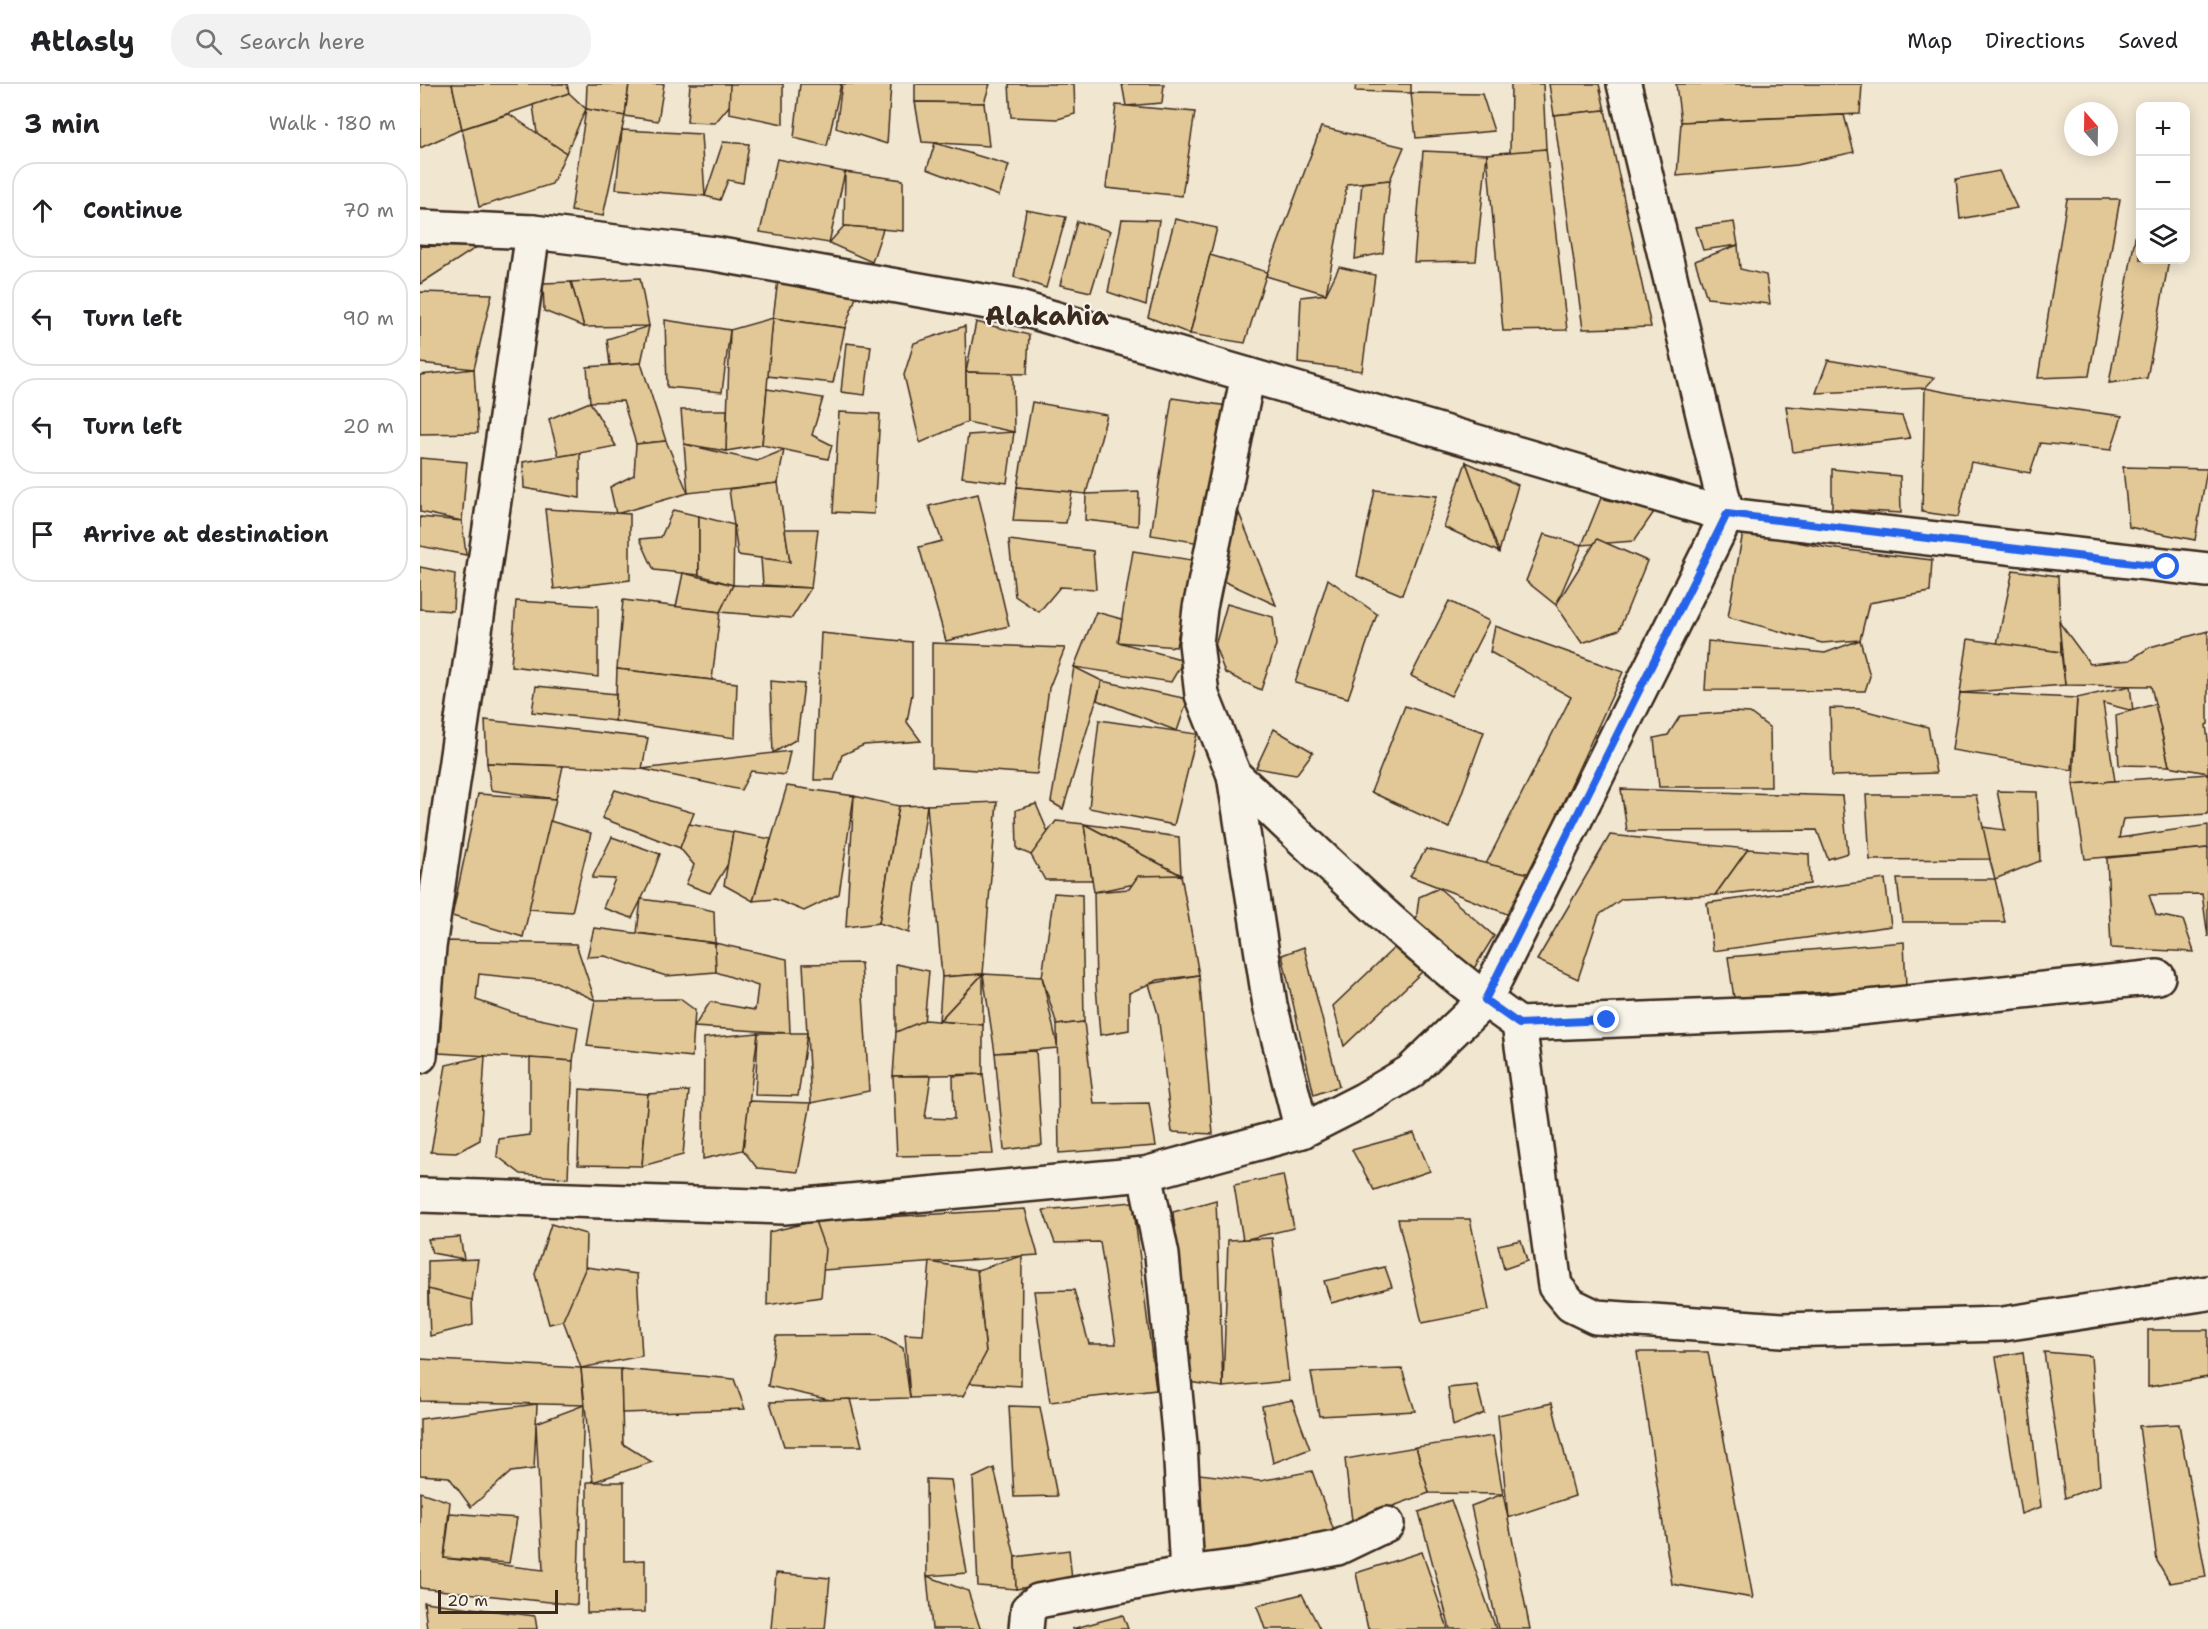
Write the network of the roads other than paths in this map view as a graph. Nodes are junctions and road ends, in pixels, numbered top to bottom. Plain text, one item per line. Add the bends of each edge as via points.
1 (1624, 84) edge
2 (420, 227) edge
3 (533, 232) junction
4 (1248, 375) junction
5 (1727, 514) junction
6 (2208, 570) edge
7 (1234, 775) junction
8 (2158, 977) dead end
9 (1485, 1000) junction
10 (1519, 1024) junction
11 (420, 1056) edge
12 (1302, 1131) junction
13 (1145, 1174) junction
14 (420, 1195) edge
15 (2208, 1293) edge
16 (1388, 1524) dead end
17 (1187, 1573) junction
18 (1026, 1629) edge

1 - 5 street
2 - 3 street
3 - 4 street via 715,254 1016,307
3 - 11 street via 429,947
4 - 5 street
4 - 7 street via 1196,643 1202,695
5 - 6 street
5 - 9 street
7 - 9 street via 1380,911
7 - 12 street via 1270,1005
8 - 10 street via 1820,1012
9 - 10 street
9 - 12 street via 1410,1072
10 - 15 street via 1555,1287 1571,1305 1596,1317 1782,1330 2003,1324
12 - 13 street
13 - 14 street via 784,1207
13 - 17 street via 1162,1255 1180,1444
16 - 17 street via 1337,1548
17 - 18 street via 1038,1601 1028,1609

